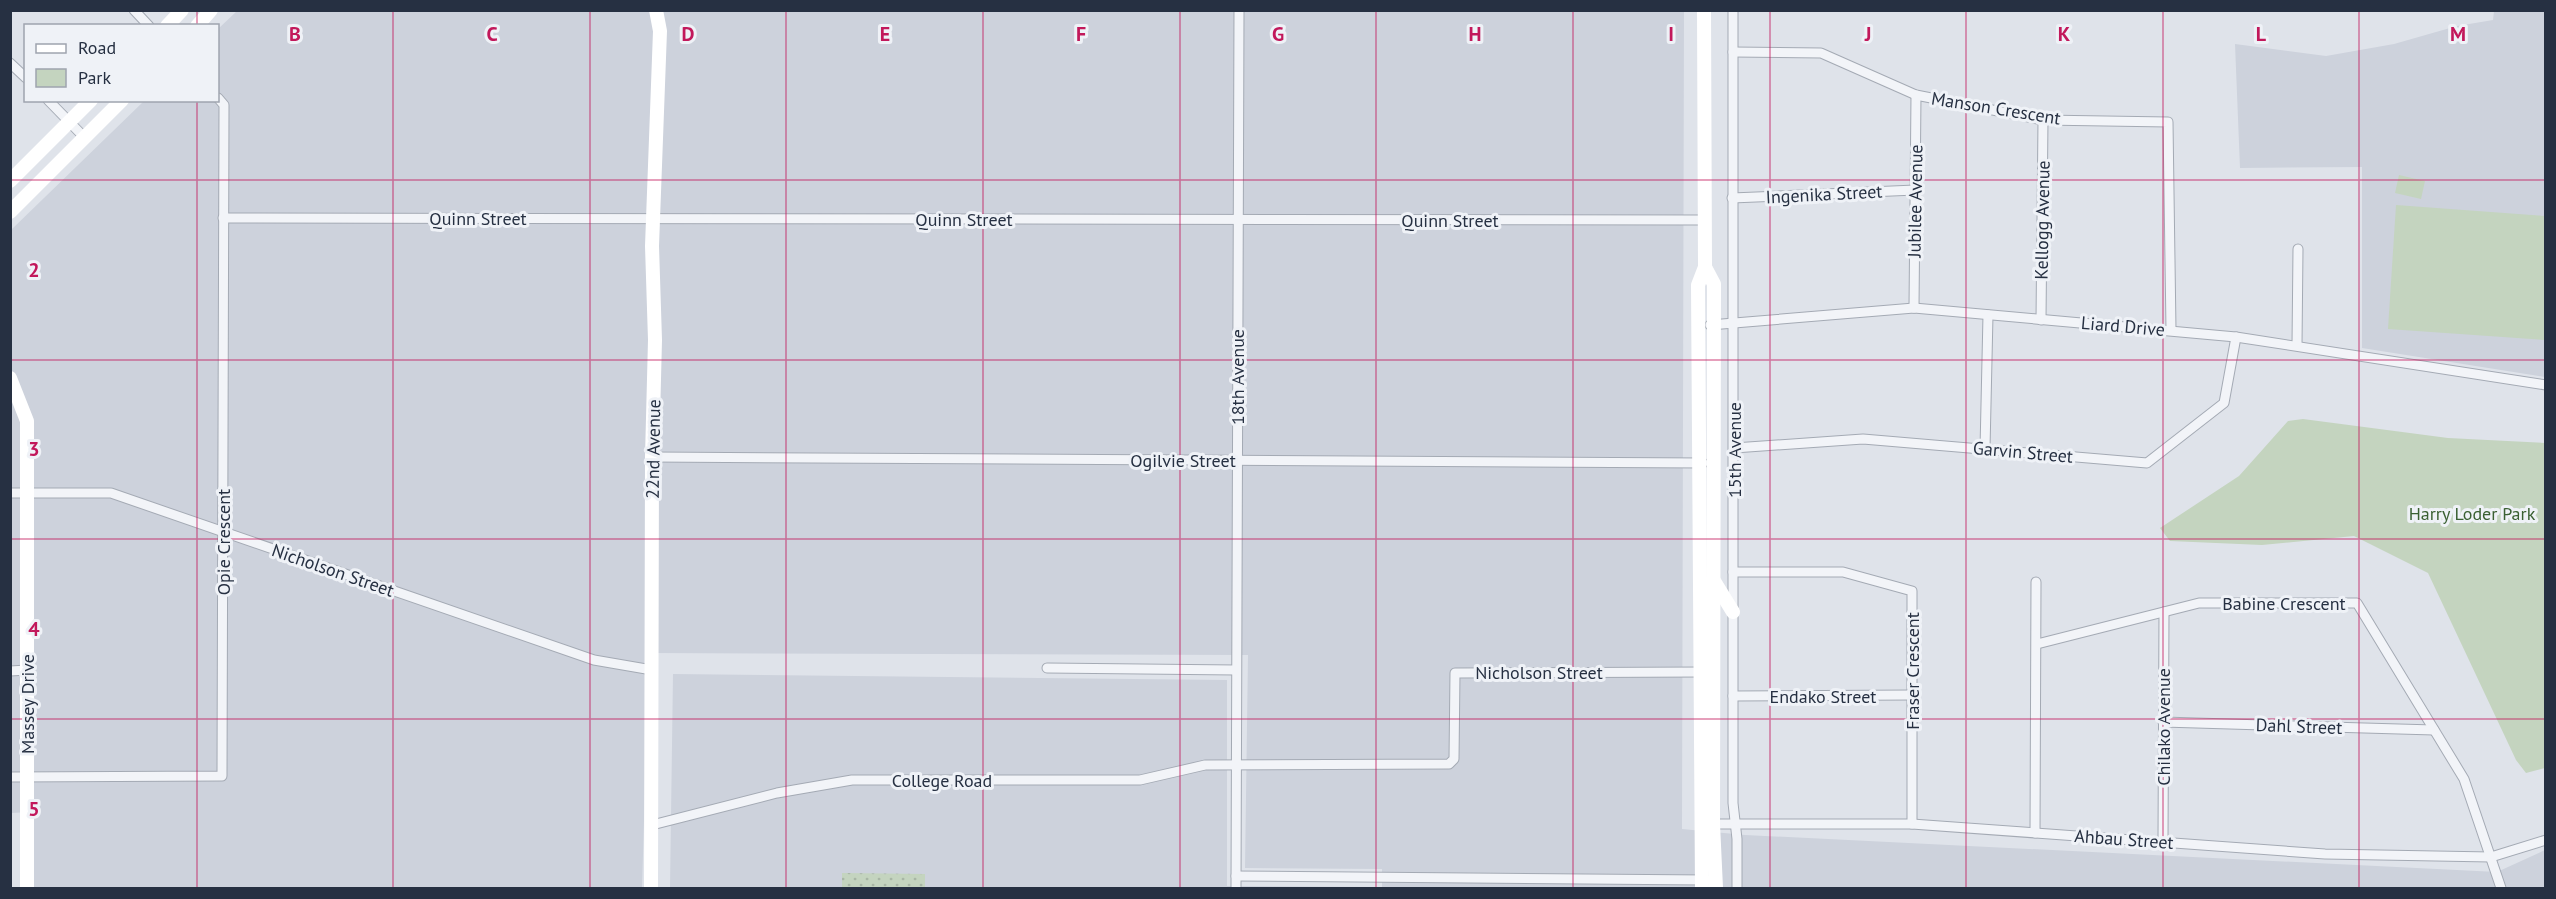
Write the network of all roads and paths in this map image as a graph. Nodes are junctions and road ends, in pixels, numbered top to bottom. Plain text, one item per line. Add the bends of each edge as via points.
1 (134, 10) edge
2 (182, 10) edge
3 (212, 10) edge
4 (656, 10) edge
5 (1239, 10) edge
6 (1704, 10) edge
7 (1733, 10) edge
8 (147, 24) edge
9 (169, 24) edge
10 (198, 24) edge
11 (1733, 52) junction
12 (10, 63) edge
13 (24, 76) edge
14 (1916, 95) junction
15 (219, 99) edge
16 (50, 102) edge
17 (90, 102) edge
18 (120, 102) edge
19 (2043, 120) junction
20 (70, 122) junction
21 (85, 138) junction
22 (10, 181) edge
23 (1915, 190) junction
24 (1732, 198) junction
25 (10, 212) edge
26 (224, 218) junction
27 (653, 218) junction
28 (1238, 219) junction
29 (1704, 220) junction
30 (2298, 249) dead end
31 (1706, 267) junction
32 (1914, 308) junction
33 (1988, 315) junction
34 (2042, 320) junction
35 (1734, 323) junction
36 (1714, 325) junction
37 (1698, 326) junction
38 (2171, 330) junction
39 (2236, 337) junction
40 (2297, 345) junction
41 (10, 378) edge
42 (2546, 385) edge
43 (1734, 448) junction
44 (1985, 449) junction
45 (652, 457) junction
46 (1237, 460) junction
47 (1699, 463) junction
48 (1713, 463) junction
49 (10, 493) edge
50 (27, 493) junction
51 (223, 532) junction
52 (1733, 572) junction
53 (1713, 579) junction
54 (2036, 582) dead end
55 (1733, 612) junction
56 (2164, 612) junction
57 (2037, 644) junction
58 (1047, 668) dead end
59 (27, 670) junction
60 (652, 670) junction
61 (1236, 670) junction
62 (10, 671) edge
63 (1706, 672) junction
64 (1912, 695) junction
65 (1733, 696) junction
66 (2163, 723) junction
67 (2434, 730) junction
68 (1236, 766) junction
69 (10, 777) edge
70 (26, 777) junction
71 (1707, 824) junction
72 (1735, 824) junction
73 (1912, 824) junction
74 (652, 825) junction
75 (2035, 833) junction
76 (2546, 840) edge
77 (2163, 842) junction
78 (2492, 856) junction
79 (1236, 876) junction
80 (1709, 884) edge
81 (27, 888) edge
82 (651, 888) edge
83 (1236, 888) edge
84 (1737, 888) edge
85 (2501, 888) edge

1 - 8 street
2 - 9 main road
3 - 10 main road
4 - 27 main road, 22nd Avenue via 660,31
5 - 28 street, 18th Avenue
6 - 29 main road, 15th Avenue
7 - 11 street, 15th Avenue
11 - 14 street, Manson Crescent via 1821,53
11 - 24 street, 15th Avenue
12 - 13 street
14 - 19 street, Manson Crescent
14 - 23 street, Jubilee Avenue
15 - 26 street, Opie Crescent via 224,105
16 - 20 street
17 - 20 main road
18 - 21 main road
19 - 34 street, Kellogg Avenue
19 - 38 street, Manson Crescent via 2168,122
20 - 21 street
20 - 22 main road
21 - 25 main road
23 - 24 street, Ingenika Street
23 - 32 street, Jubilee Avenue
24 - 35 street, 15th Avenue
26 - 27 street, Quinn Street
26 - 51 street, Opie Crescent
27 - 28 street, Quinn Street
27 - 45 main road, 22nd Avenue
28 - 29 street, Quinn Street
28 - 46 street, 18th Avenue
29 - 31 main road, 15th Avenue
30 - 40 street
31 - 36 main road, 15th Avenue via 1714,284
31 - 37 main road, 15th Avenue via 1698,285
32 - 33 street, Liard Drive
32 - 35 street, Liard Drive
33 - 34 street, Liard Drive
33 - 44 street
34 - 38 street, Liard Drive
35 - 36 street, Liard Drive
35 - 43 street, 15th Avenue
36 - 37 street, Liard Drive
36 - 48 main road, 15th Avenue
37 - 47 main road, 15th Avenue
38 - 39 street, Liard Drive
39 - 40 street, Liard Drive
39 - 44 street, Garvin Street via 2224,404 2147,463
40 - 42 street, Liard Drive
41 - 50 main road, Massey Drive via 27,421
43 - 44 street, Garvin Street via 1863,438
43 - 52 street, 15th Avenue
45 - 46 street, Ogilvie Street
45 - 60 main road, 22nd Avenue
46 - 47 street, Ogilvie Street
46 - 61 street, 18th Avenue
47 - 48 street, Ogilvie Street
47 - 63 main road, 15th Avenue
48 - 53 main road, 15th Avenue
49 - 50 street, Nicholson Street
50 - 51 street, Nicholson Street via 111,493
50 - 59 main road, Massey Drive
51 - 60 street, Nicholson Street via 594,660
51 - 70 street, Opie Crescent via 222,776
52 - 55 street, 15th Avenue
52 - 64 street, Fraser Crescent via 1843,572 1912,591
53 - 55 main road
53 - 63 main road, 15th Avenue
54 - 57 street
55 - 65 street, 15th Avenue
56 - 57 street, Babine Crescent
56 - 66 street, Chilako Avenue
56 - 67 street, Babine Crescent via 2199,603 2357,603
57 - 75 street
58 - 61 street
59 - 62 street
59 - 70 main road, Massey Drive
60 - 74 main road, 22nd Avenue
61 - 68 street, 18th Avenue
63 - 68 street, Nicholson Street via 1458,672 1454,759 1449,764
63 - 71 main road, 15th Avenue
64 - 65 street, Endako Street
64 - 73 street, Fraser Crescent
65 - 72 street, 15th Avenue
66 - 67 street, Dahl Street
66 - 77 street, Chilako Avenue
67 - 78 street, Babine Crescent via 2464,779
68 - 74 street, College Road via 1205,765 1140,780 852,780 777,793
68 - 79 street, 18th Avenue
69 - 70 street, Opie Crescent
70 - 81 main road, Massey Drive
71 - 72 street, Ahbau Street
71 - 80 main road, 15th Avenue
72 - 73 street, Ahbau Street
72 - 84 street, 15th Avenue
73 - 75 street, Ahbau Street
74 - 82 main road, 22nd Avenue
75 - 77 street, Ahbau Street
76 - 78 street, Ahbau Street
77 - 78 street, Ahbau Street via 2325,854
78 - 85 street, Babine Crescent
79 - 80 street
79 - 83 street, 18th Avenue

